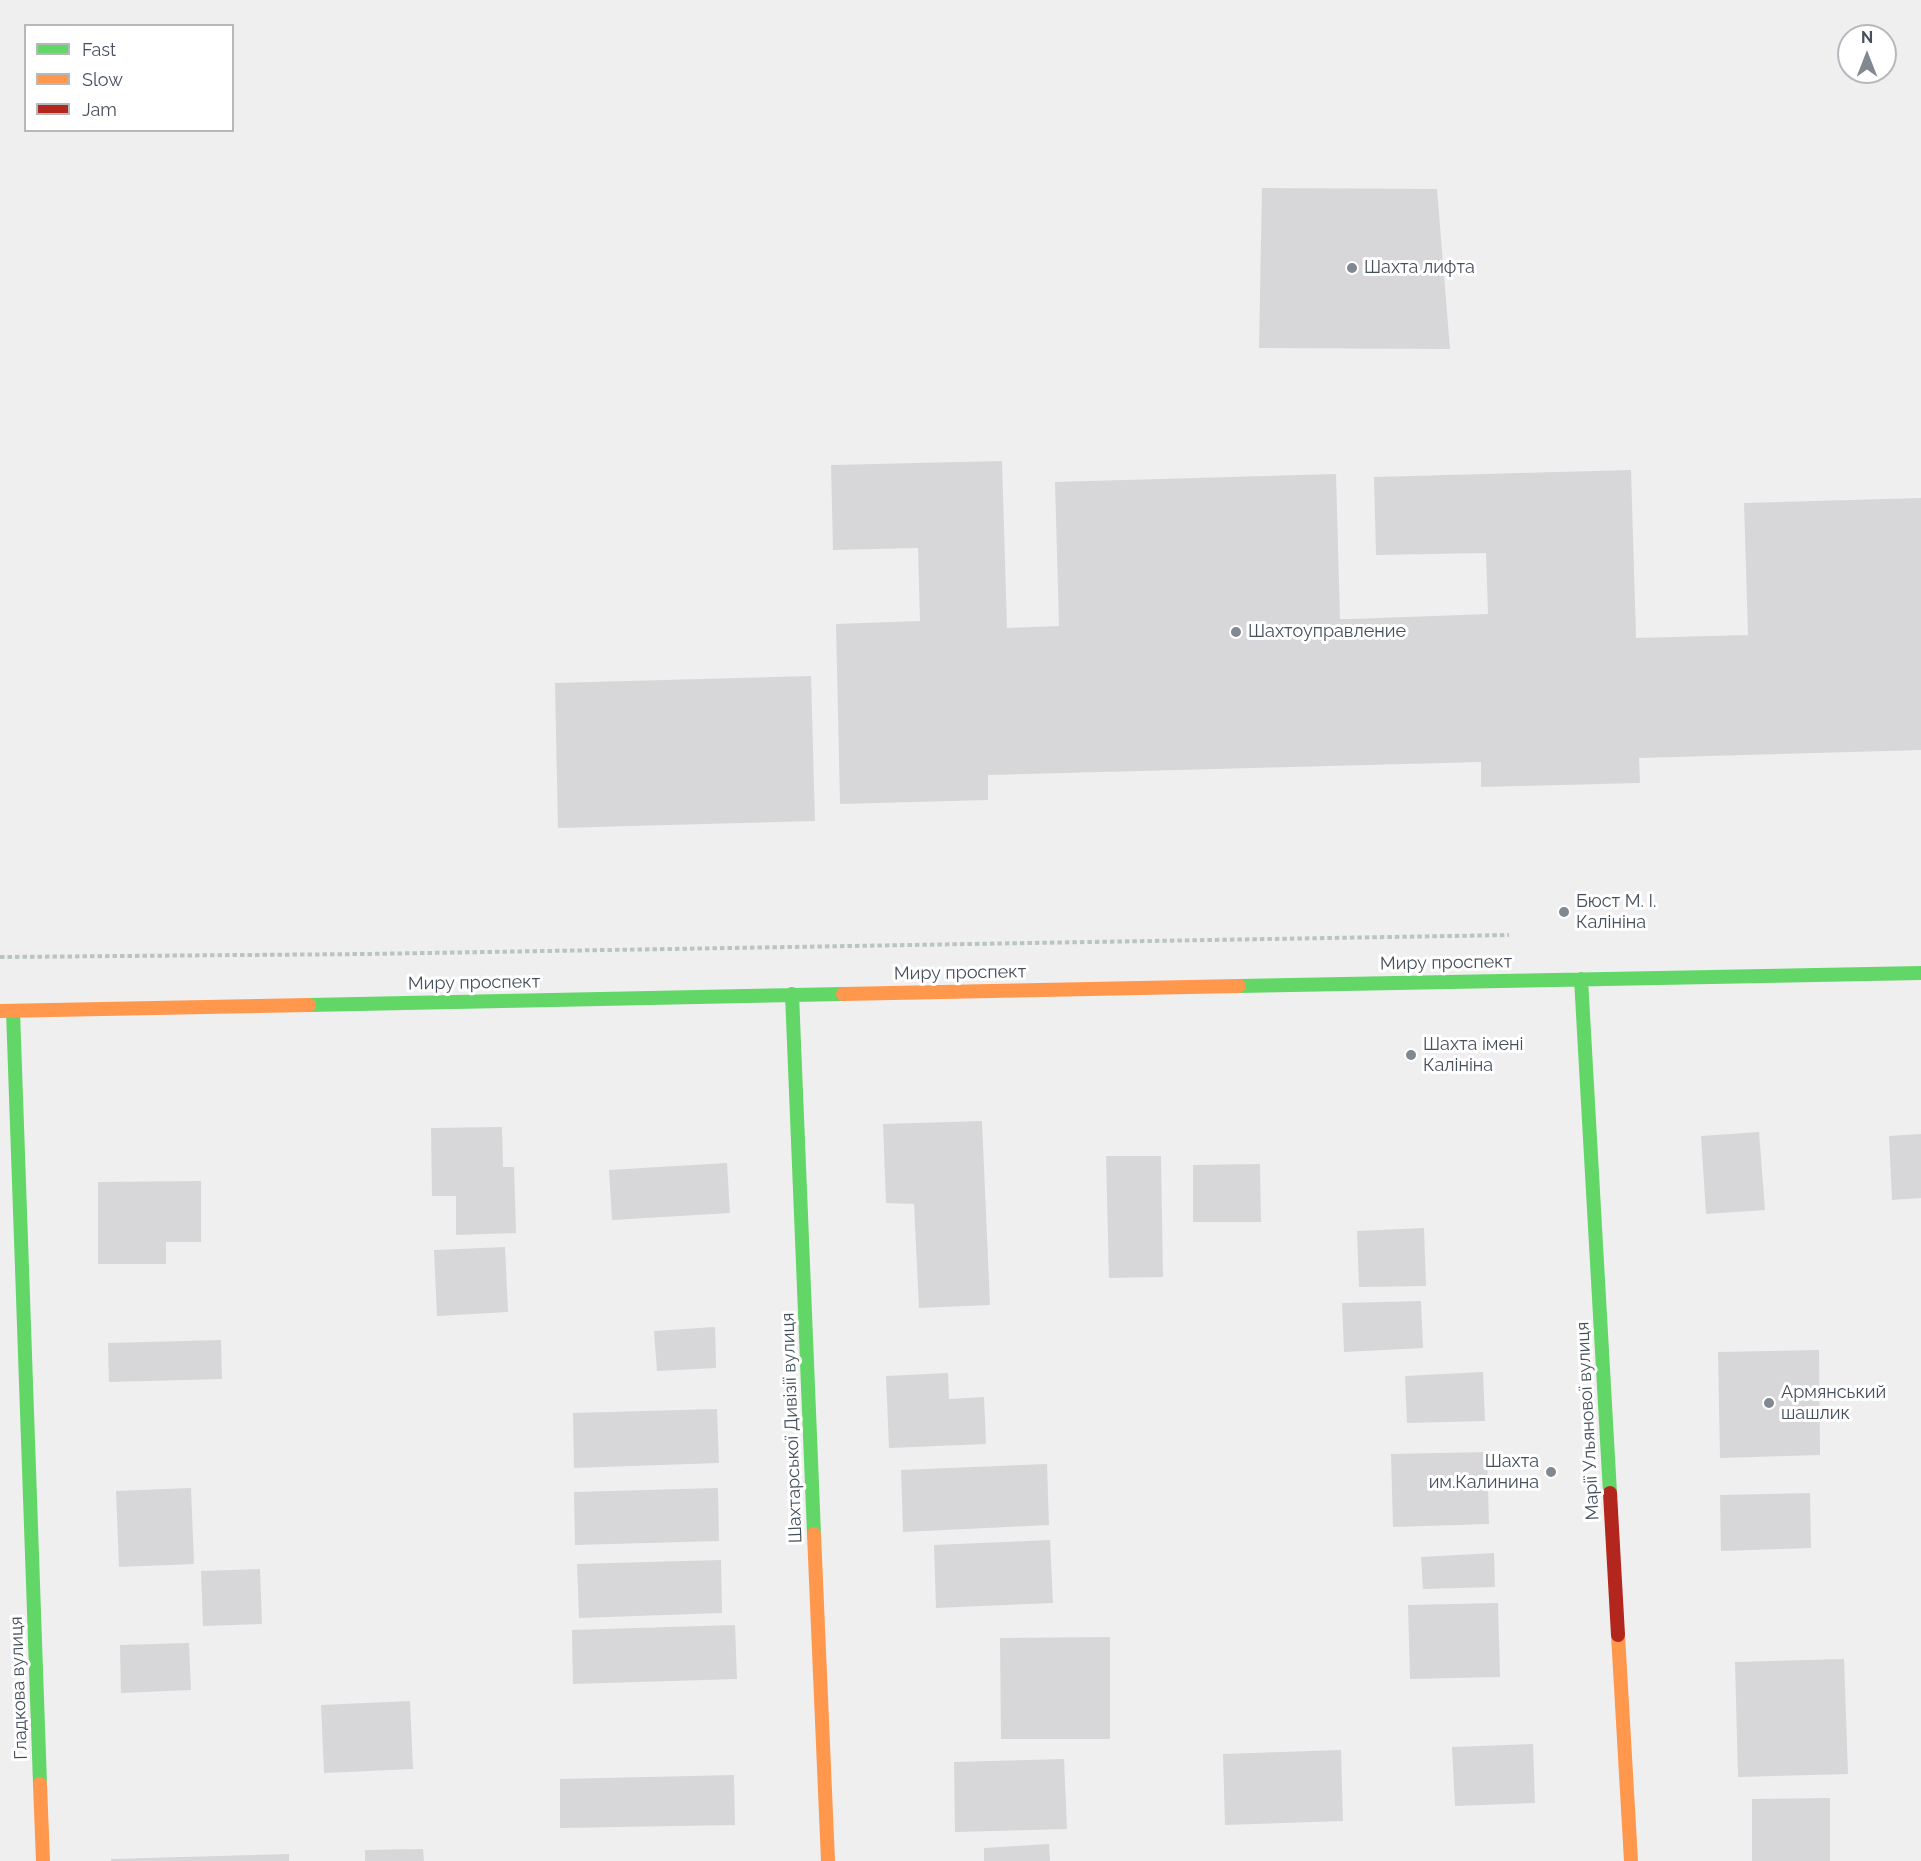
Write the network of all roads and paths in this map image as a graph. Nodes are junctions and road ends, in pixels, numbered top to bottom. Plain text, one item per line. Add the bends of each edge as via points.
1 (1510, 935) dead end
2 (0, 957) edge
3 (1921, 973) edge
4 (1581, 979) junction
5 (792, 994) junction
6 (6, 1011) edge
7 (43, 1861) edge
8 (828, 1861) edge
9 (1631, 1861) edge

1 - 2 path
3 - 4 street, Миру проспект
4 - 5 street, Миру проспект
4 - 9 street, Марії Ульянової вулиця
5 - 6 street, Миру проспект
5 - 8 street, Шахтарської Дивізії вулиця
6 - 7 street, Гладкова вулиця

